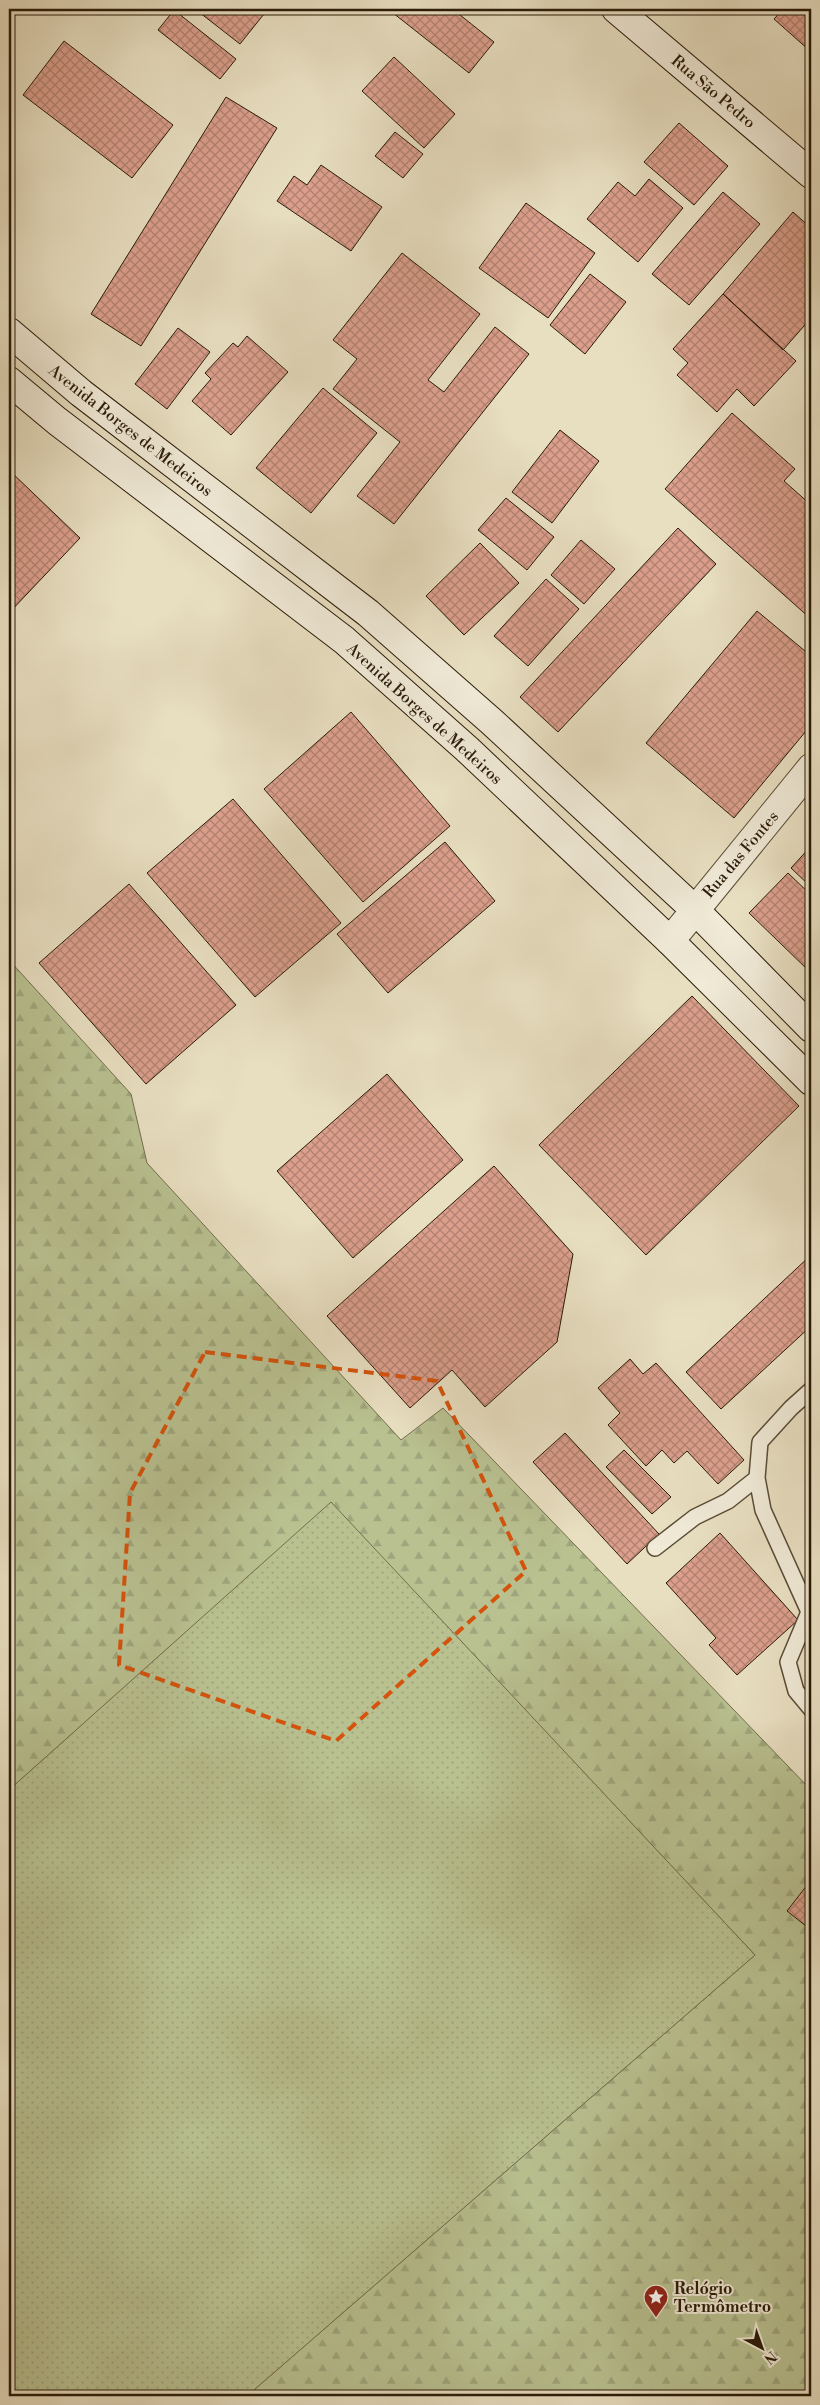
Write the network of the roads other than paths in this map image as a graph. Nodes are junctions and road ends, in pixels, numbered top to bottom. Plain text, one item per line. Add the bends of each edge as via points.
1 (616, 9) edge
2 (808, 166) edge
3 (9, 332) edge
4 (9, 381) edge
5 (368, 613) junction
6 (344, 640) junction
7 (492, 722) junction
8 (467, 749) junction
9 (811, 768) edge
10 (694, 910) junction
11 (670, 941) junction
12 (811, 1028) edge
13 (811, 1081) edge
14 (811, 1390) edge
15 (757, 1478) junction
16 (655, 1548) dead end
17 (811, 1709) edge

1 - 2 main road, Rua São Pedro
3 - 5 main road, Avenida Borges de Medeiros via 82,393
4 - 6 main road, Avenida Borges de Medeiros
5 - 6 main road
5 - 7 main road, Avenida Borges de Medeiros
6 - 8 main road, Avenida Borges de Medeiros
7 - 8 main road
7 - 10 main road, Avenida Borges de Medeiros
8 - 11 main road, Avenida Borges de Medeiros
9 - 10 main road, Rua das Fontes
10 - 11 main road, Rua das Fontes
10 - 12 main road, Avenida Borges de Medeiros
11 - 13 main road, Avenida Borges de Medeiros
14 - 15 lane via 760,1442
15 - 16 lane via 728,1501 695,1517
15 - 17 lane via 763,1510 809,1612 788,1662 796,1690

